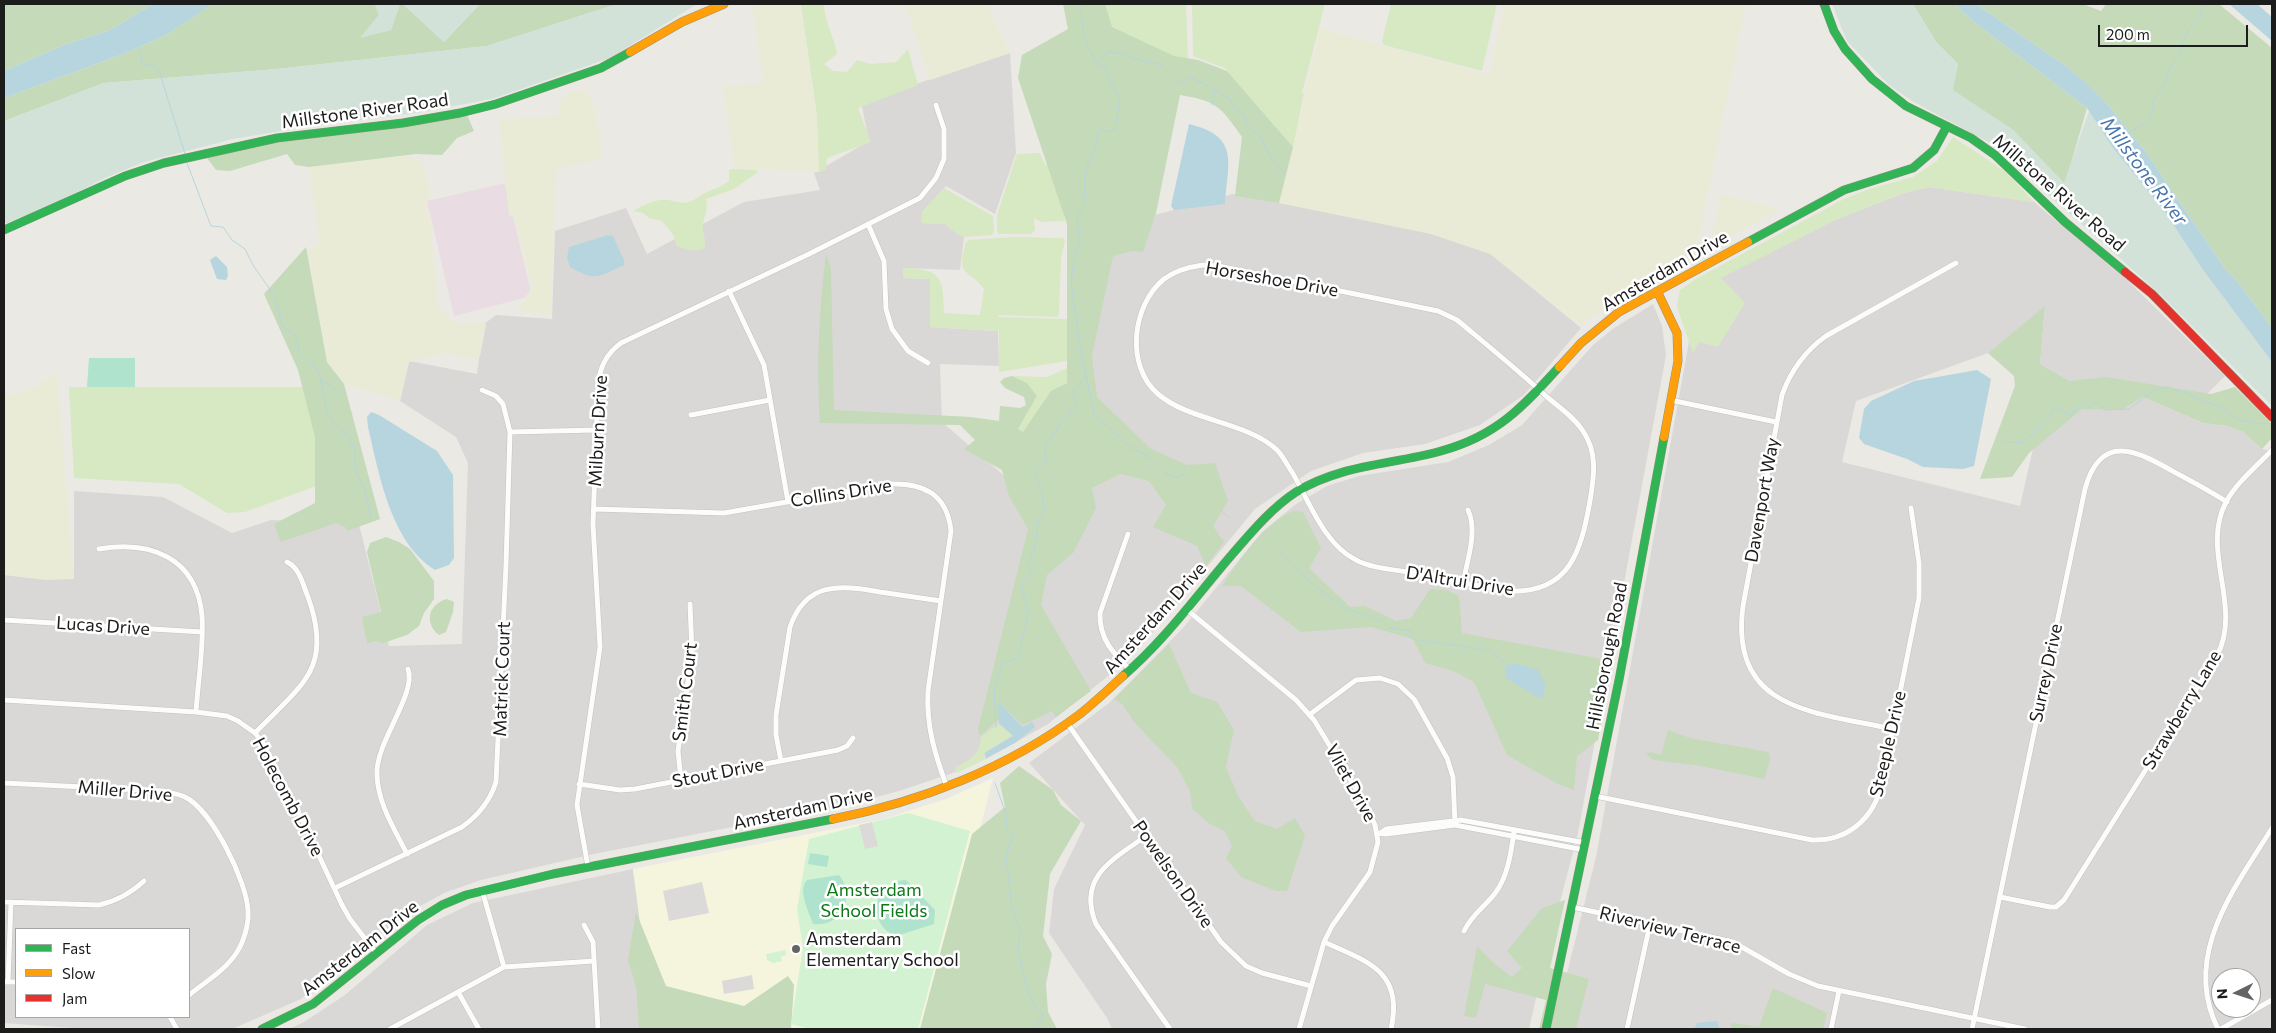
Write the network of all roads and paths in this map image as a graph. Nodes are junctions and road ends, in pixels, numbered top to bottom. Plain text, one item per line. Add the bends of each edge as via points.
1 (724, 4) edge
2 (1824, 4) edge
3 (936, 106) dead end
4 (1947, 126) junction
5 (868, 224) junction
6 (4, 230) edge
7 (1956, 263) dead end
8 (730, 291) junction
9 (1657, 291) junction
10 (928, 363) dead end
11 (482, 390) dead end
12 (1540, 390) junction
13 (770, 400) junction
14 (1670, 400) junction
15 (692, 415) dead end
16 (2272, 417) edge
17 (1776, 422) junction
18 (597, 430) junction
19 (510, 432) junction
20 (2272, 450) edge
21 (1302, 489) junction
22 (788, 502) junction
23 (2226, 502) junction
24 (1911, 508) dead end
25 (594, 509) junction
26 (1468, 510) dead end
27 (1128, 534) dead end
28 (100, 549) dead end
29 (287, 562) dead end
30 (1463, 583) junction
31 (941, 601) junction
32 (690, 604) dead end
33 (1186, 610) junction
34 (4, 620) edge
35 (202, 632) junction
36 (408, 668) dead end
37 (1130, 670) junction
38 (4, 700) edge
39 (196, 712) junction
40 (1310, 715) junction
41 (1067, 722) junction
42 (1892, 729) junction
43 (255, 733) junction
44 (853, 738) dead end
45 (781, 760) junction
46 (681, 780) junction
47 (4, 784) edge
48 (580, 784) junction
49 (947, 787) junction
50 (1595, 796) junction
51 (1455, 822) junction
52 (2272, 828) edge
53 (1514, 832) junction
54 (1379, 833) junction
55 (1146, 836) junction
56 (1585, 846) junction
57 (407, 854) junction
58 (588, 867) junction
59 (144, 881) dead end
60 (335, 888) junction
61 (482, 890) junction
62 (2000, 897) junction
63 (4, 902) edge
64 (11, 902) junction
65 (1572, 907) junction
66 (1650, 924) junction
67 (584, 925) dead end
68 (1464, 931) dead end
69 (1324, 942) junction
70 (376, 953) junction
71 (594, 961) junction
72 (504, 967) junction
73 (6, 982) edge
74 (1311, 986) junction
75 (1839, 990) junction
76 (458, 992) junction
77 (190, 994) edge
78 (2272, 1000) edge
79 (171, 1018) edge
80 (1974, 1019) junction
81 (177, 1029) edge
82 (262, 1029) edge
83 (390, 1029) edge
84 (479, 1029) edge
85 (598, 1029) edge
86 (1170, 1029) edge
87 (1299, 1029) edge
88 (1391, 1029) edge
89 (1546, 1029) edge
90 (1627, 1029) edge
91 (1831, 1029) edge
92 (1972, 1029) edge
93 (2025, 1029) edge
94 (2219, 1029) edge

1 - 6 street, Millstone River Road via 682,22 601,68 496,104 419,120 276,138 164,163 125,176
2 - 4 street, Millstone River Road via 1839,40 1862,69 1906,106
3 - 5 street, Milburn Drive via 946,143 936,178 920,198
4 - 9 street, Amsterdam Drive via 1934,150 1913,168 1844,190
4 - 16 street, Millstone River Road via 1995,155 2065,222 2140,284
5 - 8 street, Milburn Drive
5 - 10 street via 884,261 886,309 892,328 908,350
7 - 17 street, Davenport Way via 1816,343 1790,376
8 - 13 street via 761,355
8 - 18 street, Milburn Drive via 614,348 600,374
9 - 12 street, Amsterdam Drive via 1619,312 1596,330
9 - 14 street, Hillsborough Road via 1675,326 1678,340 1678,361
11 - 19 street, Matrick Court via 496,396 503,404
12 - 21 street, Amsterdam Drive via 1514,414 1472,440 1441,451 1348,469
12 - 21 street, Horseshoe Drive via 1457,320 1438,311 1210,265 1189,267 1167,277 1148,298 1137,330 1138,359 1149,383 1161,397 1180,407 1271,445 1279,452
12 - 30 street, D'Altrui Drive via 1579,426 1592,451 1593,480 1581,545 1559,576 1533,589 1508,591
13 - 15 street
13 - 22 street
14 - 17 street
14 - 50 street, Hillsborough Road
17 - 42 street, Davenport Way via 1742,620 1746,656 1760,681 1774,696 1788,704 1805,711
18 - 19 street
18 - 25 street, Milburn Drive
19 - 57 street, Matrick Court via 496,782 488,801 469,822
20 - 23 street, Strawberry Lane
21 - 30 street, D'Altrui Drive via 1332,540 1354,559 1371,566
21 - 33 street, Amsterdam Drive via 1256,526
22 - 25 street, Collins Drive via 715,514
22 - 31 street, Collins Drive via 890,484 911,484 926,490 939,500 950,522
23 - 62 street, Strawberry Lane via 2217,546 2227,619 2224,640 2217,656 2064,900 2050,908
23 - 62 street, Surrey Drive via 2131,451 2110,454 2092,469 2085,488
24 - 42 street, Steeple Drive via 1919,563 1919,598
25 - 48 street, Milburn Drive via 600,647
26 - 30 street via 1473,528
27 - 37 street via 1100,621 1106,643
28 - 35 street via 146,548 165,555 180,566 198,593
29 - 43 street via 297,569 315,623 318,646 313,666 303,682
31 - 45 street via 842,586 821,591 803,603 790,627 776,715
31 - 49 street, Collins Drive via 927,704 932,743
32 - 46 street, Smith Court via 692,653 678,751
33 - 37 street, Amsterdam Drive
33 - 40 street, Vliet Drive
34 - 35 street, Lucas Drive
35 - 39 street
36 - 57 street via 409,684 378,758 377,773 382,805
37 - 41 street, Amsterdam Drive
38 - 39 street, Holecomb Drive
39 - 43 street, Holecomb Drive via 227,716
40 - 51 street via 1356,680 1380,678 1398,684 1414,699 1447,758 1453,777
40 - 54 street, Vliet Drive via 1367,807
41 - 49 street, Amsterdam Drive via 1013,756
41 - 55 street, Powelson Drive
42 - 50 street, Steeple Drive via 1875,804 1860,824 1834,838 1803,839
43 - 60 street, Holecomb Drive via 263,743
44 - 45 street, Stout Drive via 838,750
45 - 46 street, Stout Drive
46 - 48 street, Stout Drive via 627,790
47 - 77 street, Miller Drive via 163,791 186,797 208,817 244,888 248,912 246,932 238,951 226,966
48 - 58 street, Milburn Drive via 577,812
49 - 58 street, Amsterdam Drive via 866,813
50 - 56 street, Hillsborough Road
51 - 53 street
51 - 54 street
52 - 94 street via 2224,906 2211,938 2206,981 2209,1003
53 - 56 street
53 - 68 street via 1502,882 1493,896 1470,918
54 - 69 street, Vliet Drive via 1370,872
55 - 74 street, Powelson Drive via 1237,960 1262,973
55 - 86 street via 1107,864 1095,879 1090,894 1092,912 1096,924
56 - 65 street, Hillsborough Road
57 - 60 street, Matrick Court
58 - 61 street, Amsterdam Drive
59 - 64 street via 132,893 99,905
60 - 70 street, Holecomb Drive via 350,919
61 - 70 street, Amsterdam Drive via 429,912
61 - 72 street
62 - 80 street, Surrey Drive
63 - 64 street
64 - 73 street
65 - 66 street, Riverview Terrace
65 - 89 street, Hillsborough Road
66 - 75 street, Riverview Terrace via 1733,942 1798,979
66 - 90 street
67 - 71 street via 593,942
69 - 74 street, Vliet Drive
69 - 88 street via 1365,961 1385,976 1394,996
70 - 82 street, Amsterdam Drive via 313,1004
71 - 72 street
71 - 85 street
72 - 76 street
74 - 87 street, Vliet Drive
75 - 80 street, Riverview Terrace
75 - 91 street
76 - 83 street
76 - 84 street
78 - 94 street
79 - 81 street
80 - 92 street, Surrey Drive
80 - 93 street, Riverview Terrace

